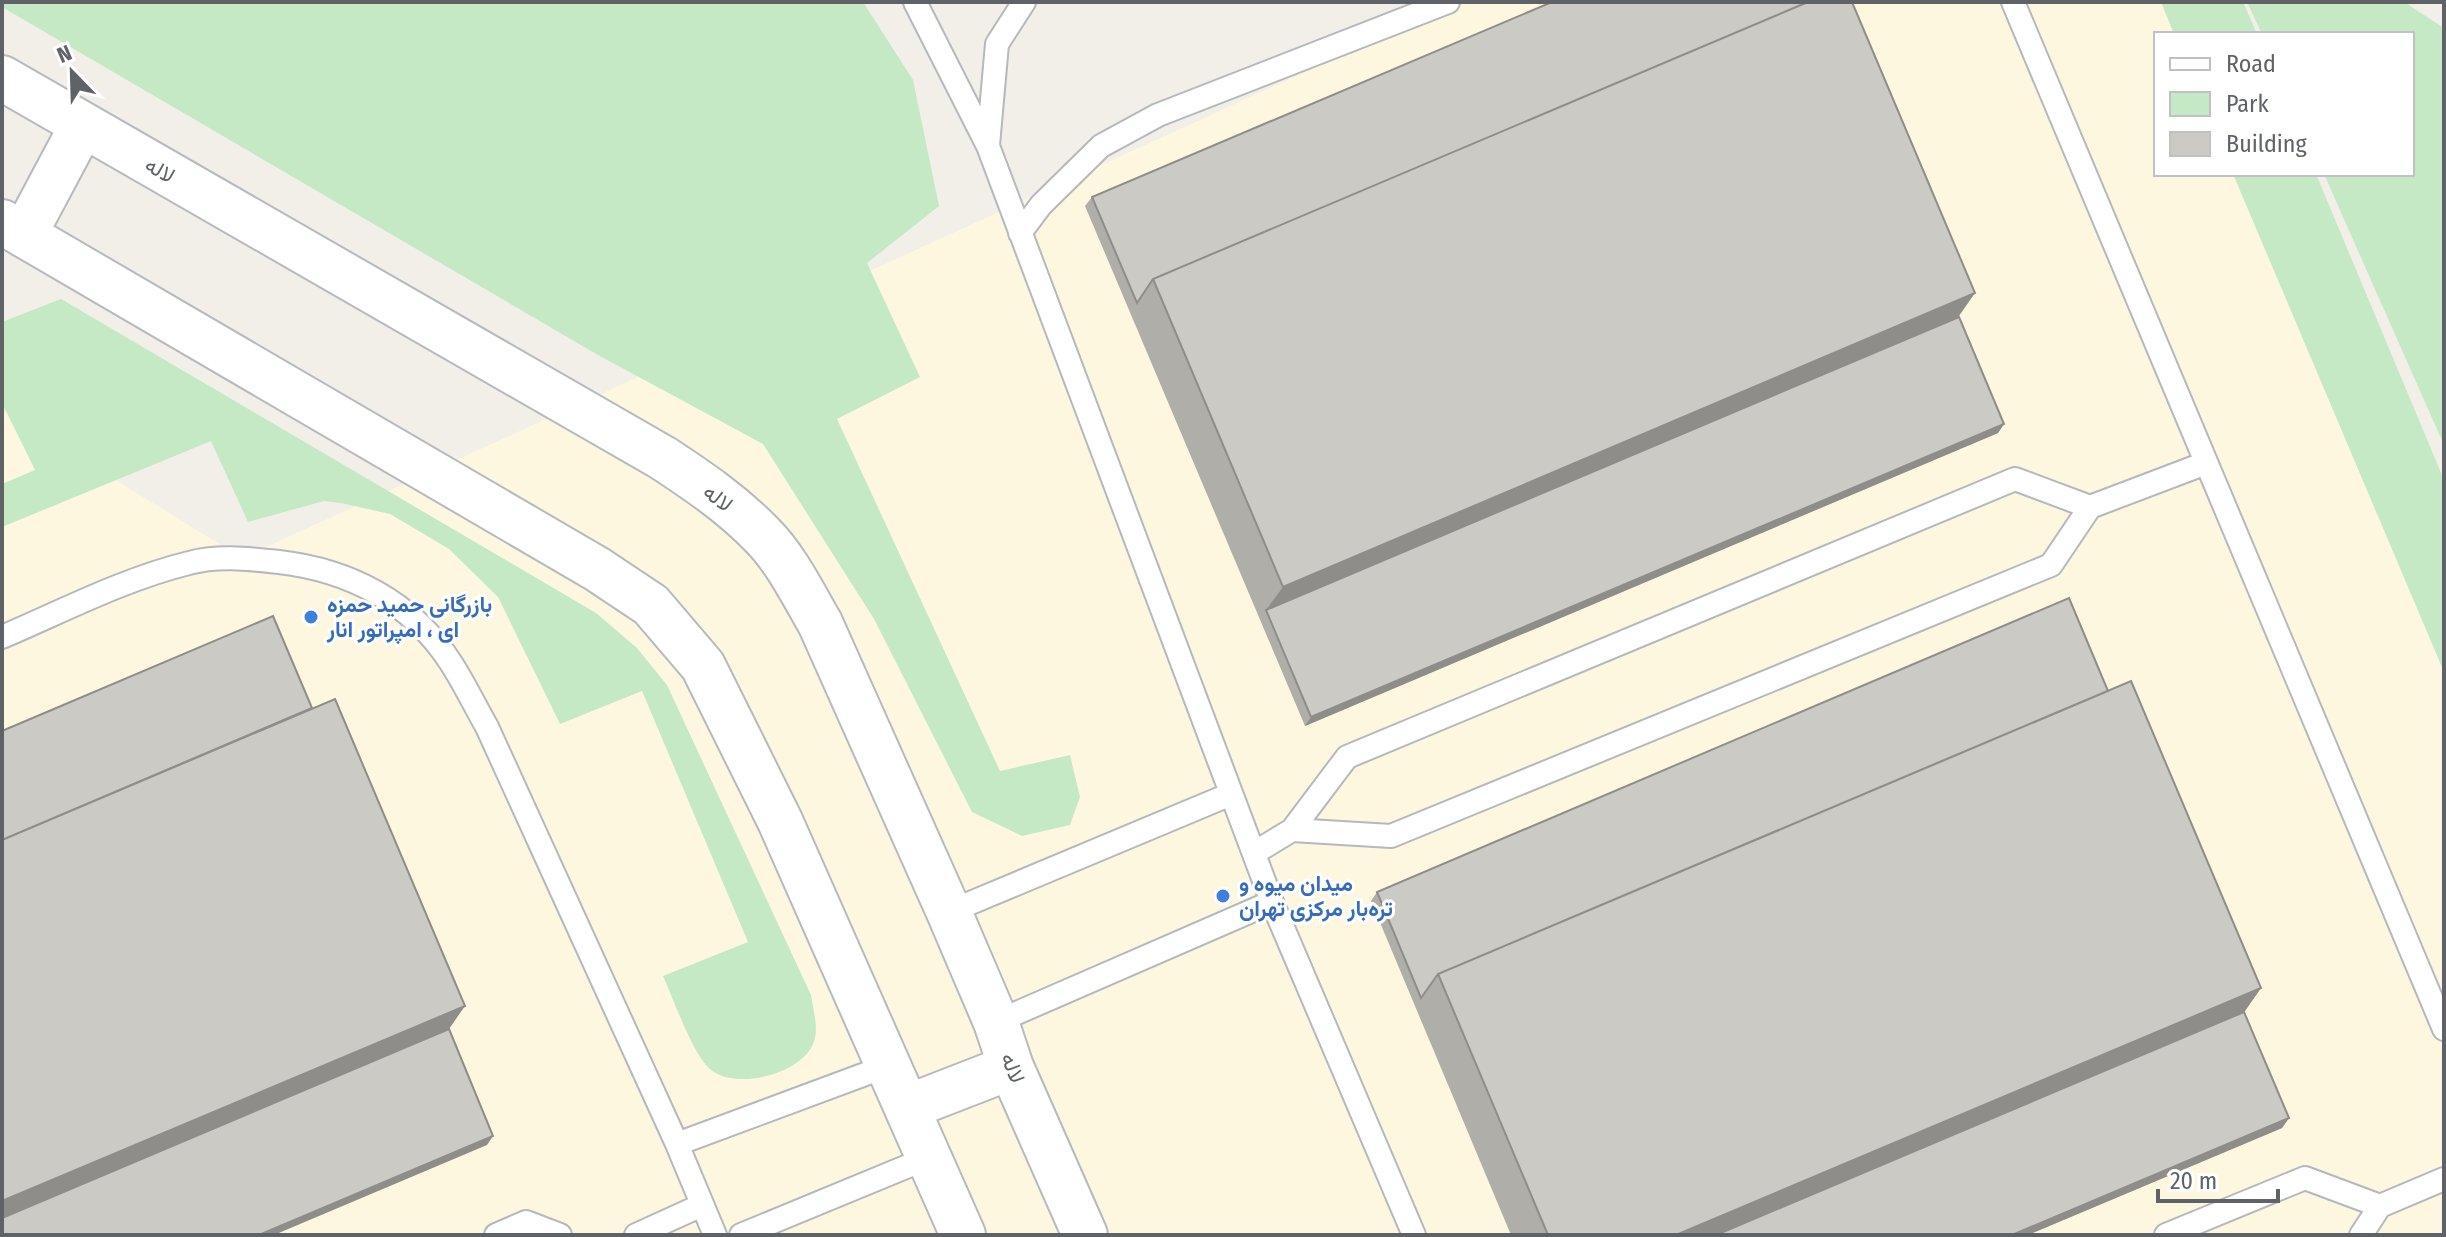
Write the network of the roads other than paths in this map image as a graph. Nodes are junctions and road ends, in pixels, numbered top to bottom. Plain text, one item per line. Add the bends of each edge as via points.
1 (915, 2) edge
2 (1024, 2) edge
3 (1448, 2) edge
4 (2013, 2) edge
5 (2, 78) edge
6 (82, 126) junction
7 (988, 146) junction
8 (13, 228) edge
9 (1020, 233) junction
10 (2206, 463) junction
11 (2090, 507) junction
12 (2, 637) edge
13 (1231, 794) junction
14 (1292, 830) junction
15 (1254, 853) junction
16 (1272, 902) junction
17 (949, 912) junction
18 (996, 1022) junction
19 (2444, 1029) edge
20 (887, 1066) junction
21 (1011, 1067) junction
22 (908, 1107) junction
23 (677, 1144) junction
24 (930, 1157) junction
25 (2444, 1179) edge
26 (702, 1205) junction
27 (2380, 1206) junction
28 (496, 1235) edge
29 (560, 1235) edge
30 (636, 1235) edge
31 (715, 1235) edge
32 (741, 1235) edge
33 (963, 1235) edge
34 (1085, 1235) edge
35 (1414, 1235) edge
36 (2166, 1235) edge
37 (2361, 1235) edge

1 - 7 lane
2 - 7 lane via 997,44
3 - 9 lane via 1158,115 1101,146
4 - 10 lane
5 - 6 street, لاله
6 - 8 street
6 - 17 street, لاله via 663,458 730,506 764,537 820,623
7 - 9 lane
8 - 20 street via 651,605 703,666 780,821
9 - 13 lane
10 - 11 lane
10 - 19 lane
11 - 14 lane via 2051,565 1391,836
11 - 14 lane via 2015,479 1347,757
12 - 23 lane via 131,581 191,562 242,558 314,566 366,586 414,619 450,662 487,727
13 - 15 lane
13 - 17 lane
14 - 15 lane
15 - 16 lane
16 - 18 lane
16 - 35 lane
17 - 18 street, لاله
18 - 21 street, لاله
20 - 22 street
20 - 23 lane
21 - 22 street
21 - 34 street, لاله
22 - 24 street
23 - 26 lane
24 - 32 lane
24 - 33 street
25 - 27 lane
26 - 30 lane
26 - 31 lane
27 - 36 lane via 2305,1178
27 - 37 lane
28 - 29 lane via 526,1222

